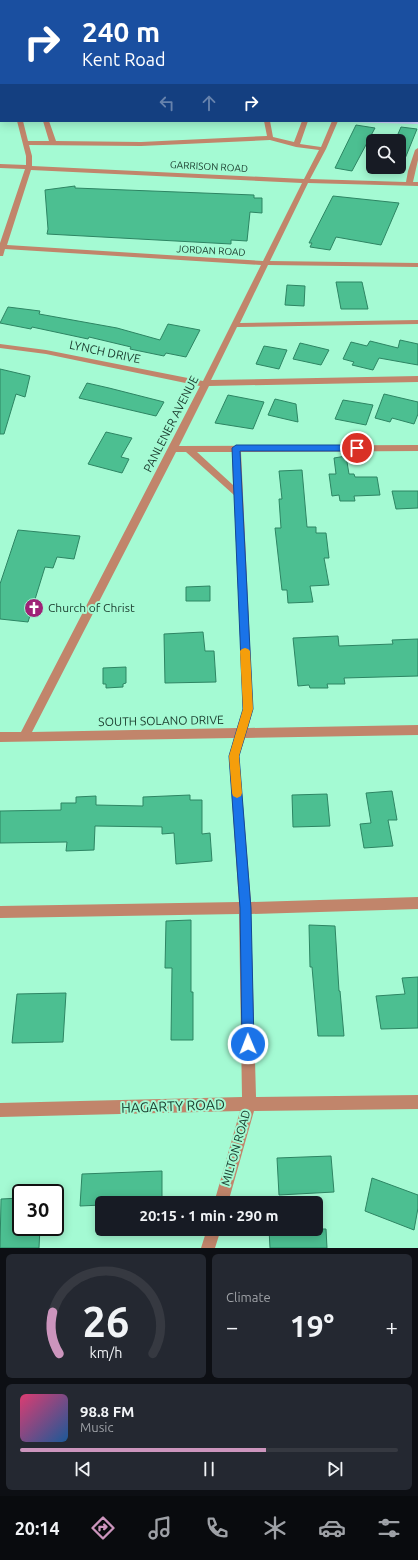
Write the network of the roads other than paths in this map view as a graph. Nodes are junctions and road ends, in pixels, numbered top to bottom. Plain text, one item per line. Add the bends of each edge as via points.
1 (20, 122) edge
2 (46, 122) edge
3 (268, 122) edge
4 (305, 122) edge
5 (335, 122) edge
6 (270, 138) junction
7 (26, 143) junction
8 (53, 143) junction
9 (296, 146) junction
10 (323, 149) junction
11 (418, 150) edge
12 (0, 166) edge
13 (30, 167) junction
14 (306, 181) junction
15 (409, 184) junction
16 (418, 184) edge
17 (1, 251) edge
18 (265, 263) junction
19 (418, 265) edge
20 (418, 322) edge
21 (235, 325) junction
22 (0, 346) edge
23 (418, 379) edge
24 (205, 383) junction
25 (418, 447) edge
26 (236, 448) junction
27 (173, 449) junction
28 (188, 449) junction
29 (238, 494) junction
30 (418, 730) edge
31 (240, 733) junction
32 (24, 736) junction
33 (0, 737) edge
34 (418, 903) edge
35 (245, 908) junction
36 (0, 912) edge
37 (418, 1102) edge
38 (249, 1104) junction
39 (0, 1110) edge
40 (223, 1196) edge
41 (212, 1236) edge
42 (208, 1248) edge

1 - 7 street
2 - 8 street
3 - 6 street
4 - 9 street
5 - 10 street, PANLENER AVENUE
6 - 8 street via 141,144
6 - 9 street
7 - 8 street
7 - 13 street
9 - 10 street
10 - 14 street, PANLENER AVENUE
11 - 15 street
12 - 13 street, GARRISON ROAD
13 - 14 street, GARRISON ROAD
13 - 17 street
14 - 15 street, GARRISON ROAD
14 - 18 street, PANLENER AVENUE
15 - 16 street, GARRISON ROAD
17 - 18 street, JORDAN ROAD
18 - 19 street, JORDAN ROAD
18 - 21 street, PANLENER AVENUE
20 - 21 street
21 - 24 street, PANLENER AVENUE
22 - 24 street, LYNCH DRIVE via 46,352
23 - 24 street, LYNCH DRIVE
24 - 27 street, PANLENER AVENUE
25 - 26 street
26 - 28 street
26 - 29 street, MILTON ROAD
27 - 28 street
27 - 32 street, PANLENER AVENUE
28 - 29 street
29 - 31 street, MILTON ROAD via 248,709
30 - 31 street, SOUTH SOLANO DRIVE
31 - 32 street, SOUTH SOLANO DRIVE
31 - 35 street, MILTON ROAD via 234,756
32 - 33 street, SOUTH SOLANO DRIVE
34 - 35 street
35 - 36 street
35 - 38 street, MILTON ROAD
37 - 38 street, HAGARTY ROAD
38 - 39 street, HAGARTY ROAD
38 - 40 street, MILTON ROAD
41 - 42 street

